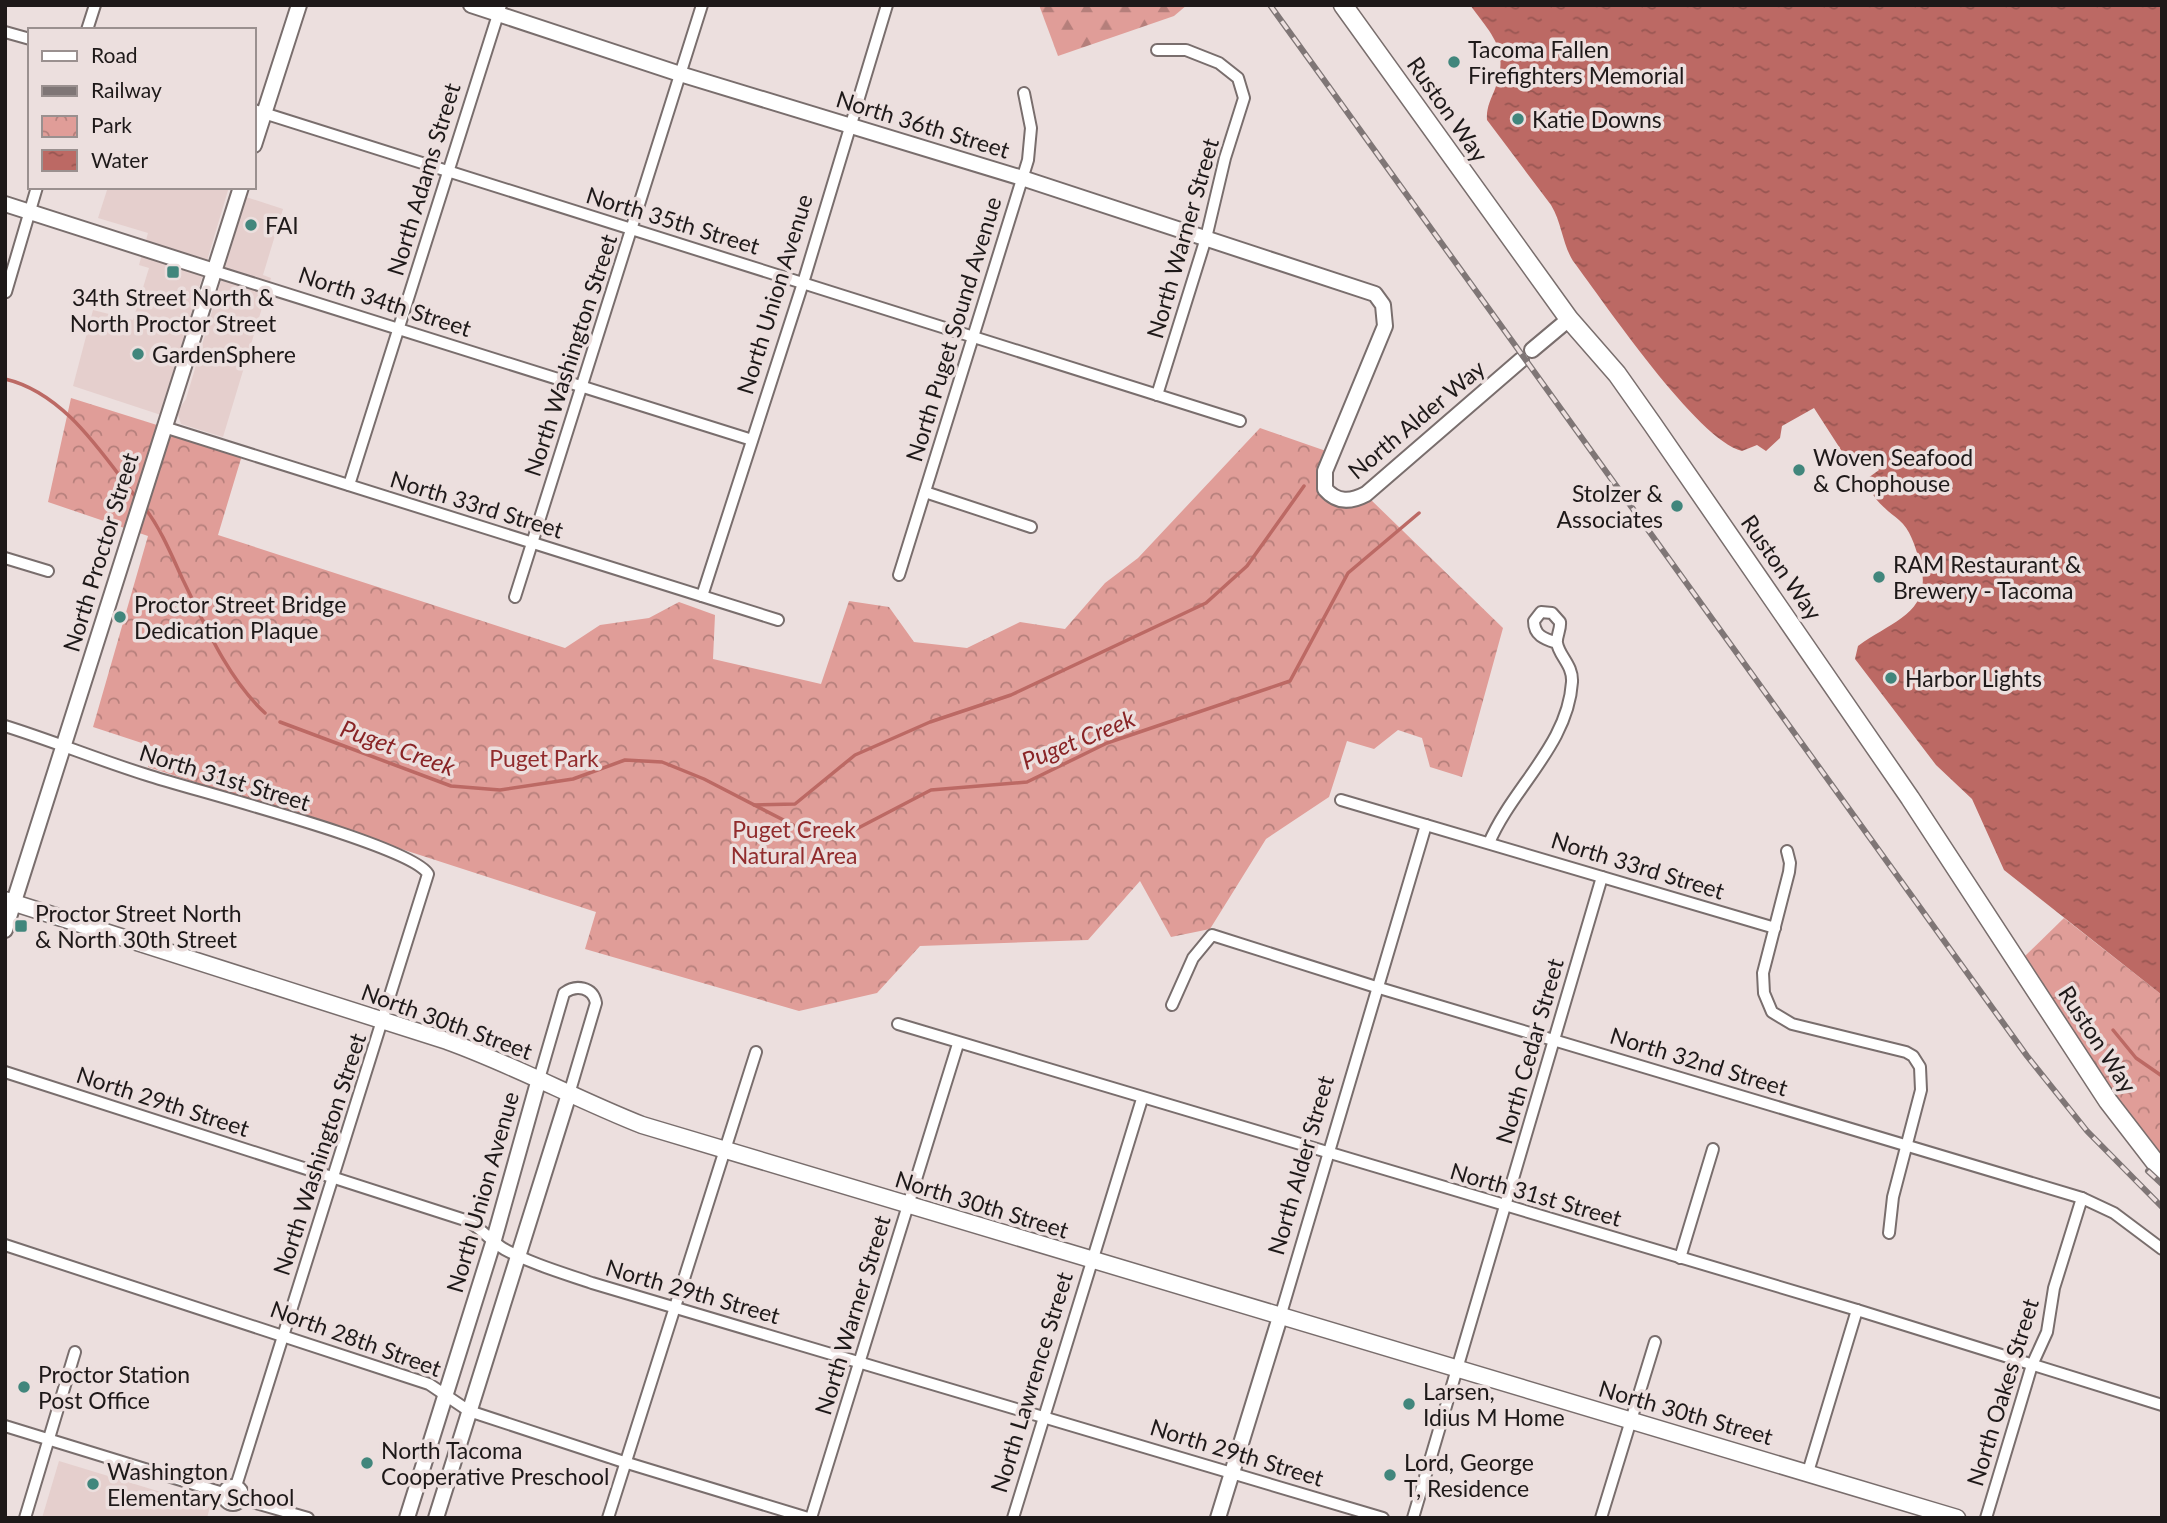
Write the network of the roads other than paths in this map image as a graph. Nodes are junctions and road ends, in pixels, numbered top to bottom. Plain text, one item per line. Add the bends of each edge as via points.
1 (95, 5) edge
2 (299, 5) edge
3 (471, 5) edge
4 (702, 5) edge
5 (887, 5) edge
6 (1343, 5) edge
7 (500, 9) edge
8 (88, 28) edge
9 (5, 32) edge
10 (28, 38) edge
11 (1157, 50) dead end
12 (680, 74) junction
13 (1024, 93) dead end
14 (259, 112) edge
15 (849, 125) junction
16 (256, 132) edge
17 (449, 170) junction
18 (1022, 178) junction
19 (36, 189) edge
20 (239, 189) edge
21 (5, 204) edge
22 (30, 212) junction
23 (631, 229) junction
24 (1206, 238) junction
25 (214, 271) junction
26 (803, 283) junction
27 (6, 292) edge
28 (1569, 319) junction
29 (398, 329) junction
30 (975, 337) junction
31 (582, 386) junction
32 (1157, 396) junction
33 (1240, 421) dead end
34 (162, 434) junction
35 (752, 440) junction
36 (1328, 463) joint
37 (349, 485) junction
38 (925, 492) junction
39 (1031, 527) dead end
40 (532, 543) junction
41 (5, 558) edge
42 (48, 571) dead end
43 (899, 575) dead end
44 (702, 596) junction
45 (515, 597) dead end
46 (778, 620) dead end
47 (1557, 643) dead end
48 (5, 726) edge
49 (65, 746) junction
50 (1341, 800) dead end
51 (1426, 825) junction
52 (1489, 843) junction
53 (1787, 850) dead end
54 (428, 874) joint
55 (1602, 877) junction
56 (10, 902) edge
57 (1774, 928) junction
58 (5, 930) edge
59 (1376, 987) junction
60 (1172, 1005) dead end
61 (383, 1021) junction
62 (898, 1024) dead end
63 (1554, 1040) junction
64 (958, 1044) junction
65 (756, 1052) dead end
66 (5, 1072) edge
67 (539, 1079) junction
68 (569, 1094) junction
69 (1142, 1099) junction
70 (1906, 1145) junction
71 (1713, 1149) dead end
72 (725, 1151) junction
73 (1327, 1153) junction
74 (2162, 1171) edge
75 (334, 1177) junction
76 (2082, 1198) junction
77 (908, 1206) junction
78 (1505, 1207) junction
79 (1889, 1233) dead end
80 (493, 1243) junction
81 (5, 1245) edge
82 (2162, 1250) edge
83 (518, 1257) junction
84 (1680, 1258) junction
85 (1092, 1261) junction
86 (676, 1308) junction
87 (1857, 1310) junction
88 (1280, 1317) junction
89 (283, 1334) junction
90 (1655, 1342) dead end
91 (75, 1352) dead end
92 (860, 1362) junction
93 (2032, 1365) junction
94 (1457, 1369) junction
95 (445, 1393) junction
96 (2162, 1405) edge
97 (470, 1411) junction
98 (1044, 1416) junction
99 (1631, 1420) junction
100 (5, 1426) edge
101 (49, 1439) junction
102 (624, 1462) junction
103 (1808, 1472) junction
104 (1231, 1474) junction
105 (236, 1486) junction
106 (223, 1493) junction
107 (242, 1499) junction
108 (230, 1505) junction
109 (25, 1518) edge
110 (226, 1518) edge
111 (308, 1518) edge
112 (407, 1518) edge
113 (436, 1518) edge
114 (608, 1518) edge
115 (810, 1518) edge
116 (1013, 1518) edge
117 (1218, 1518) edge
118 (1383, 1518) edge
119 (1413, 1518) edge
120 (1601, 1518) edge
121 (1957, 1518) edge
122 (1986, 1518) edge

1 - 8 street
2 - 14 street
3 - 7 street, North 36th Street
4 - 12 street, North Washington Street
5 - 15 street, North Union Avenue
6 - 28 main road, Ruston Way
7 - 12 street, North 36th Street
7 - 17 street, North Adams Street
9 - 10 street
11 - 24 street, North Warner Street via 1186,50 1210,58 1234,74 1244,92
12 - 15 street, North 36th Street
12 - 23 street, North Washington Street
13 - 18 street, North Puget Sound Avenue via 1031,138
14 - 16 street
14 - 17 street, North 35th Street
15 - 18 street, North 36th Street
15 - 26 street, North Union Avenue
17 - 23 street, North 35th Street
17 - 29 street, North Adams Street
18 - 24 street, North 36th Street
18 - 30 street, North Puget Sound Avenue
19 - 22 street
20 - 25 street, North Proctor Street
21 - 22 street, North 34th Street
22 - 25 street, North 34th Street
22 - 27 street
23 - 26 street, North 35th Street
23 - 31 street, North Washington Street
24 - 32 street, North Warner Street
24 - 36 street, North 36th Street via 1361,288 1381,300 1385,326
25 - 29 street, North 34th Street
25 - 34 street, North Proctor Street
26 - 30 street, North 35th Street
26 - 35 street, North Union Avenue
28 - 36 street, North Alder Way via 1412,457 1356,499 1348,501 1327,492
28 - 74 main road, Ruston Way via 1653,425 1910,798 2108,1101
29 - 31 street, North 34th Street
29 - 37 street, North Adams Street
30 - 32 street, North 35th Street
30 - 38 street, North Puget Sound Avenue
31 - 35 street, North 34th Street
31 - 40 street, North Washington Street
32 - 33 street, North 35th Street
34 - 37 street, North 33rd Street
34 - 49 street, North Proctor Street
35 - 44 street, North Union Avenue
37 - 40 street, North 33rd Street
38 - 39 street
38 - 43 street, North Puget Sound Avenue
40 - 44 street, North 33rd Street
40 - 45 street, North Washington Street
41 - 42 street
44 - 46 street, North 33rd Street
47 - 52 street via 1572,676 1568,701 1547,751 1501,816
48 - 49 street, North 31st Street
49 - 54 street, North 31st Street via 372,844 417,862
49 - 56 street, North Proctor Street
50 - 51 street, North 33rd Street
51 - 52 street, North 33rd Street
51 - 59 street, North Alder Street
52 - 55 street, North 33rd Street
53 - 57 street via 1789,872
54 - 61 street, North Washington Street
55 - 57 street, North 33rd Street
55 - 63 street, North Cedar Street
56 - 58 street, North Proctor Street
56 - 61 main road, North 30th Street
57 - 70 street via 1763,984 1772,1012 1791,1024 1913,1056 1920,1068 1920,1096
59 - 60 street, North 32nd Street via 1212,935 1190,963
59 - 63 street, North 32nd Street
59 - 73 street, North Alder Street
61 - 67 main road, North 30th Street via 475,1051
61 - 75 street, North Washington Street
62 - 64 street, North 31st Street
63 - 70 street, North 32nd Street
63 - 78 street, North Cedar Street
64 - 69 street, North 31st Street
64 - 77 street, North Warner Street
65 - 72 street
66 - 75 street, North 29th Street
67 - 68 main road, North 30th Street
67 - 68 street, North Union Avenue via 564,993 586,989 596,1003
67 - 80 street, North Union Avenue
68 - 72 main road, North 30th Street via 642,1125
68 - 83 street, North Union Avenue
69 - 73 street, North 31st Street
69 - 85 street, North Lawrence Street
70 - 76 street, North 32nd Street
70 - 79 street via 1892,1197
71 - 84 street
72 - 77 main road, North 30th Street
72 - 86 street
73 - 78 street, North 31st Street
73 - 88 street, North Alder Street
75 - 80 street, North 29th Street via 465,1220 481,1227
75 - 89 street, North Washington Street
76 - 82 street, North 32nd Street via 2114,1213
76 - 93 street, North Oakes Street via 2054,1288 2047,1332
77 - 85 main road, North 30th Street
77 - 92 street, North Warner Street
78 - 84 street, North 31st Street
78 - 94 street, North Cedar Street
80 - 83 street, North 29th Street
80 - 95 street, North Union Avenue
81 - 89 street, North 28th Street
83 - 86 street, North 29th Street
83 - 97 street, North Union Avenue
84 - 87 street, North 31st Street
85 - 88 main road, North 30th Street
85 - 98 street, North Lawrence Street
86 - 92 street, North 29th Street
86 - 102 street
87 - 93 street, North 31st Street
87 - 103 street
88 - 94 main road, North 30th Street
88 - 104 street, North Alder Street
89 - 95 street, North 28th Street
89 - 105 street, North Washington Street
90 - 99 street
91 - 101 street
92 - 98 street, North 29th Street
92 - 115 street, North Warner Street
93 - 96 street, North 31st Street
93 - 122 street, North Oakes Street
94 - 99 main road, North 30th Street
94 - 119 street, North Cedar Street
95 - 97 street, North 28th Street
95 - 112 street, North Union Avenue
97 - 102 street, North 28th Street
97 - 113 street, North Union Avenue
98 - 104 street, North 29th Street
98 - 116 street, North Lawrence Street
99 - 103 main road, North 30th Street
99 - 120 street
100 - 101 street
101 - 106 street
101 - 109 street
102 - 114 street
102 - 115 street, North 28th Street
103 - 121 main road, North 30th Street
104 - 117 street, North Alder Street
104 - 118 street, North 29th Street
105 - 106 street
105 - 107 street
106 - 108 street
107 - 108 street
107 - 111 street
108 - 110 street

